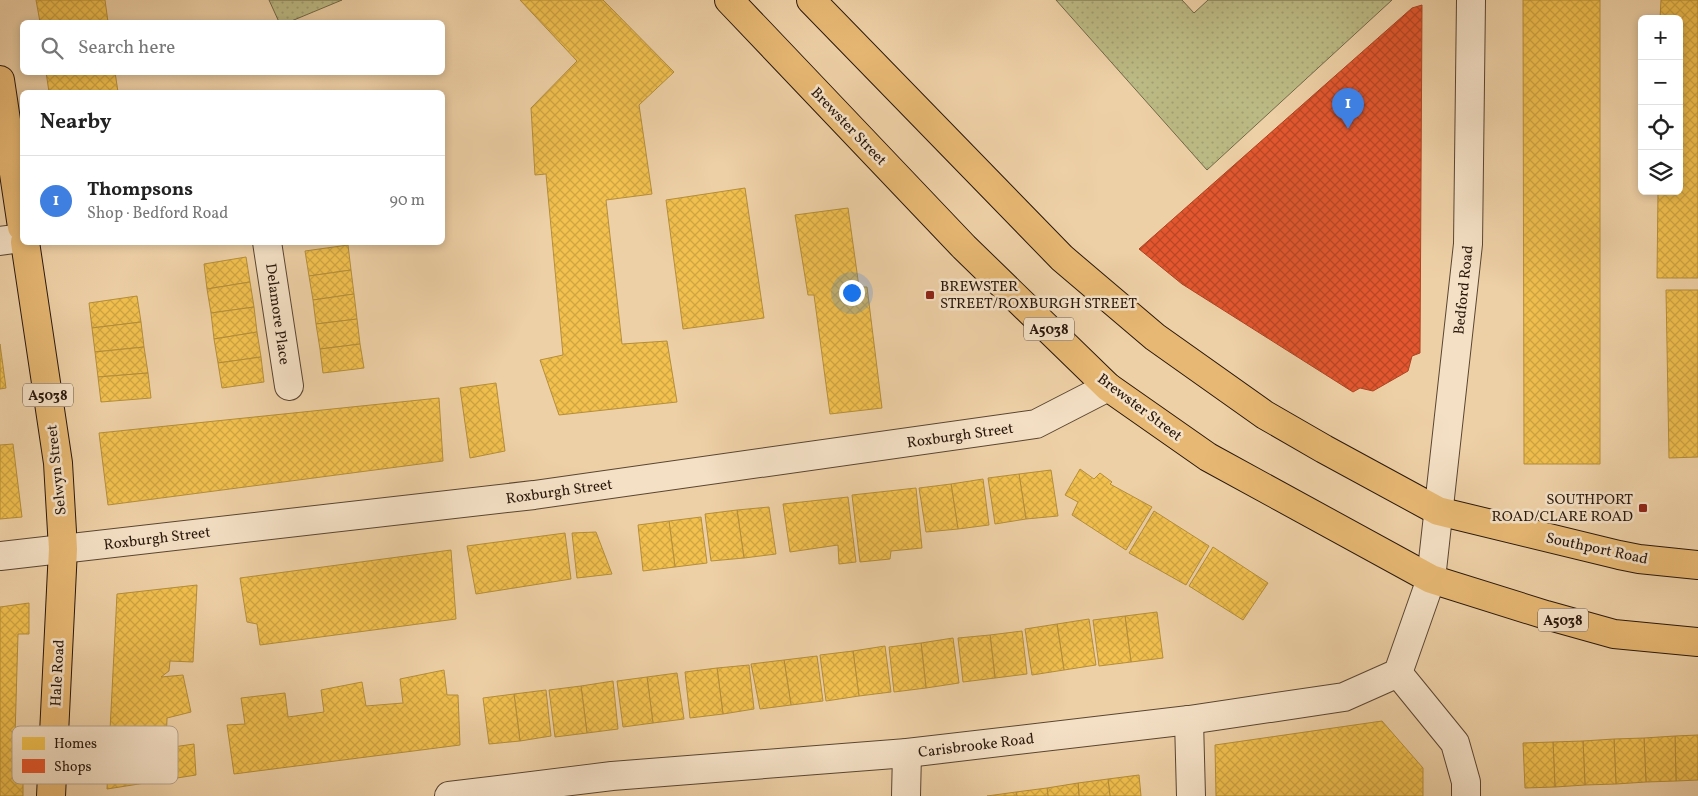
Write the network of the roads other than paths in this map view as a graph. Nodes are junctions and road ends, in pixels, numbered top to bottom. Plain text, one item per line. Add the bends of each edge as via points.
1 (730, 0) edge
2 (812, 0) edge
3 (1471, 0) edge
4 (0, 80) edge
5 (20, 214) edge
6 (20, 238) edge
7 (0, 241) edge
8 (25, 245) edge
9 (268, 245) edge
10 (289, 386) dead end
11 (1108, 387) junction
12 (1438, 511) junction
13 (63, 549) junction
14 (0, 556) edge
15 (1698, 565) edge
16 (1431, 579) junction
17 (1698, 642) edge
18 (1398, 673) junction
19 (1189, 720) junction
20 (54, 726) edge
21 (907, 752) junction
22 (612, 786) edge
23 (449, 796) edge
24 (906, 796) edge
25 (1191, 796) edge
26 (1466, 796) edge

1 - 11 main road, Brewster Street / A5038 via 964,247
2 - 12 main road via 1062,258 1155,337 1265,415
3 - 12 street, Bedford Road via 1468,244
4 - 5 main road
6 - 7 street
8 - 13 main road, Selwyn Street / A5038 via 58,463
9 - 10 street, Delamore Place
11 - 13 street, Roxburgh Street via 1036,424 534,495
11 - 16 main road, Brewster Street / A5038 via 1208,457
12 - 15 main road, Southport Road via 1639,559
12 - 16 street, Bedford Road
13 - 14 street, Roxburgh Street
13 - 20 main road, Hale Road / A5038
16 - 17 main road, A5038 via 1614,634
16 - 18 street
18 - 19 street, Carisbrooke Road via 1344,697
18 - 26 street via 1455,742 1466,782
19 - 21 street, Carisbrooke Road
19 - 25 street
21 - 22 street, Carisbrooke Road
21 - 24 street
22 - 23 street, Carisbrooke Road

